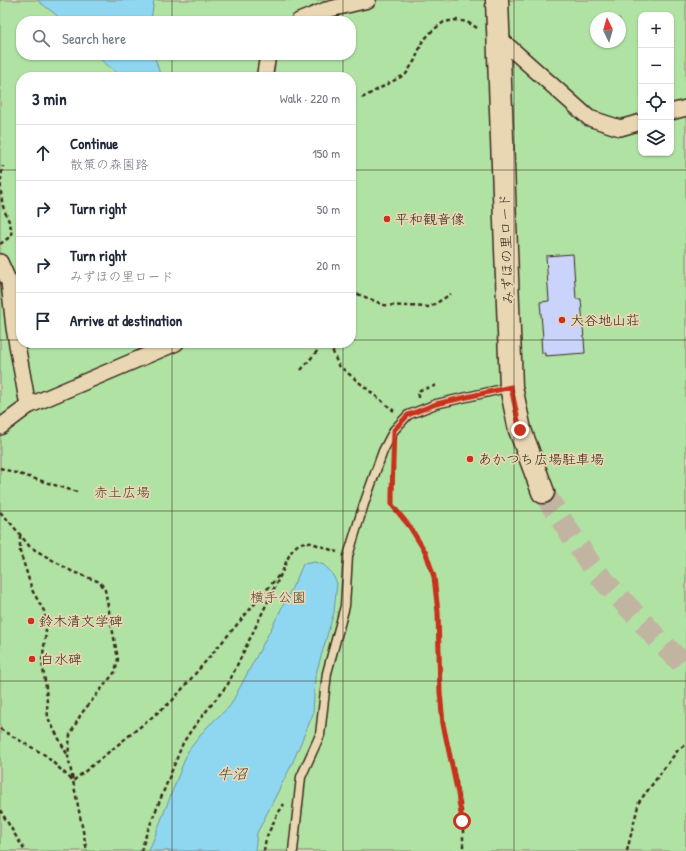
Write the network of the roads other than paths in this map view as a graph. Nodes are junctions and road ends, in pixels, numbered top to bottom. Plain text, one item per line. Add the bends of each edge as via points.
1 (368, 0) edge
2 (497, 0) edge
3 (311, 16) edge
4 (489, 34) junction
5 (267, 60) edge
6 (265, 72) edge
7 (686, 108) edge
8 (674, 111) edge
9 (638, 123) edge
10 (0, 262) edge
11 (16, 339) edge
12 (18, 348) edge
13 (164, 348) edge
14 (511, 387) junction
15 (28, 406) junction
16 (0, 427) edge
17 (543, 492) tunnel mouth
18 (293, 851) edge

1 - 3 street
2 - 4 street, みずほの里ロード
4 - 9 street via 589,118 620,128
4 - 14 street, みずほの里ロード
5 - 6 street
7 - 8 street
10 - 11 street via 9,282
12 - 15 street
13 - 15 street
14 - 17 street, みずほの里ロード via 520,430
14 - 18 lane via 436,404 408,415 394,430 383,451 348,556 345,606 327,673 320,735 301,777
15 - 16 street

